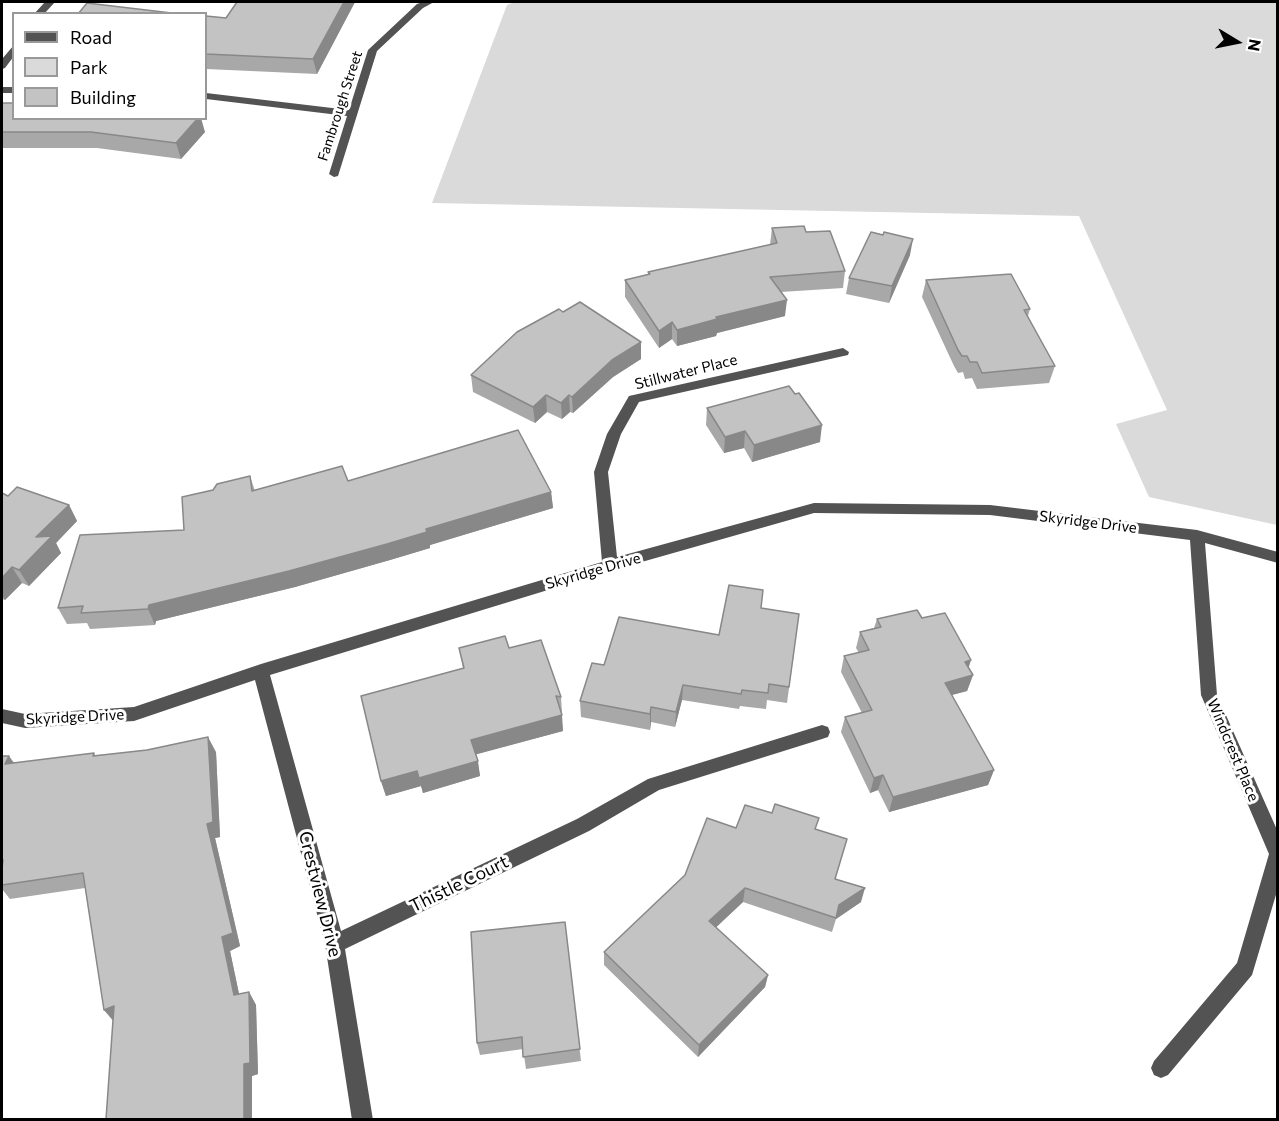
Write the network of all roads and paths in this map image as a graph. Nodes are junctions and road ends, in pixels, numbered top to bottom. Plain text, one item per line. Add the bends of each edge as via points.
1 (429, 2) edge
2 (12, 51) edge
3 (2, 66) edge
4 (207, 96) edge
5 (352, 113) junction
6 (334, 174) dead end
7 (843, 352) dead end
8 (1197, 535) junction
9 (1278, 558) edge
10 (610, 565) junction
11 (261, 671) junction
12 (2, 716) edge
13 (822, 732) dead end
14 (1278, 854) edge
15 (335, 944) junction
16 (1161, 1068) dead end
17 (363, 1119) edge

1 - 5 street, Fambrough Street via 373,51
2 - 3 street
4 - 5 street
5 - 6 street, Fambrough Street
7 - 10 street, Stillwater Place via 634,399 614,434 601,472
8 - 9 street, Skyridge Drive
8 - 10 street, Skyridge Drive via 990,510 814,508
8 - 14 street, Windcrest Place via 1209,695
10 - 11 street, Skyridge Drive
11 - 12 street, Skyridge Drive via 134,714 26,721
11 - 15 street, Crestview Drive
13 - 15 street, Thistle Court via 654,784 584,825
14 - 16 street, Windcrest Place via 1245,968
15 - 17 street, Crestview Drive

